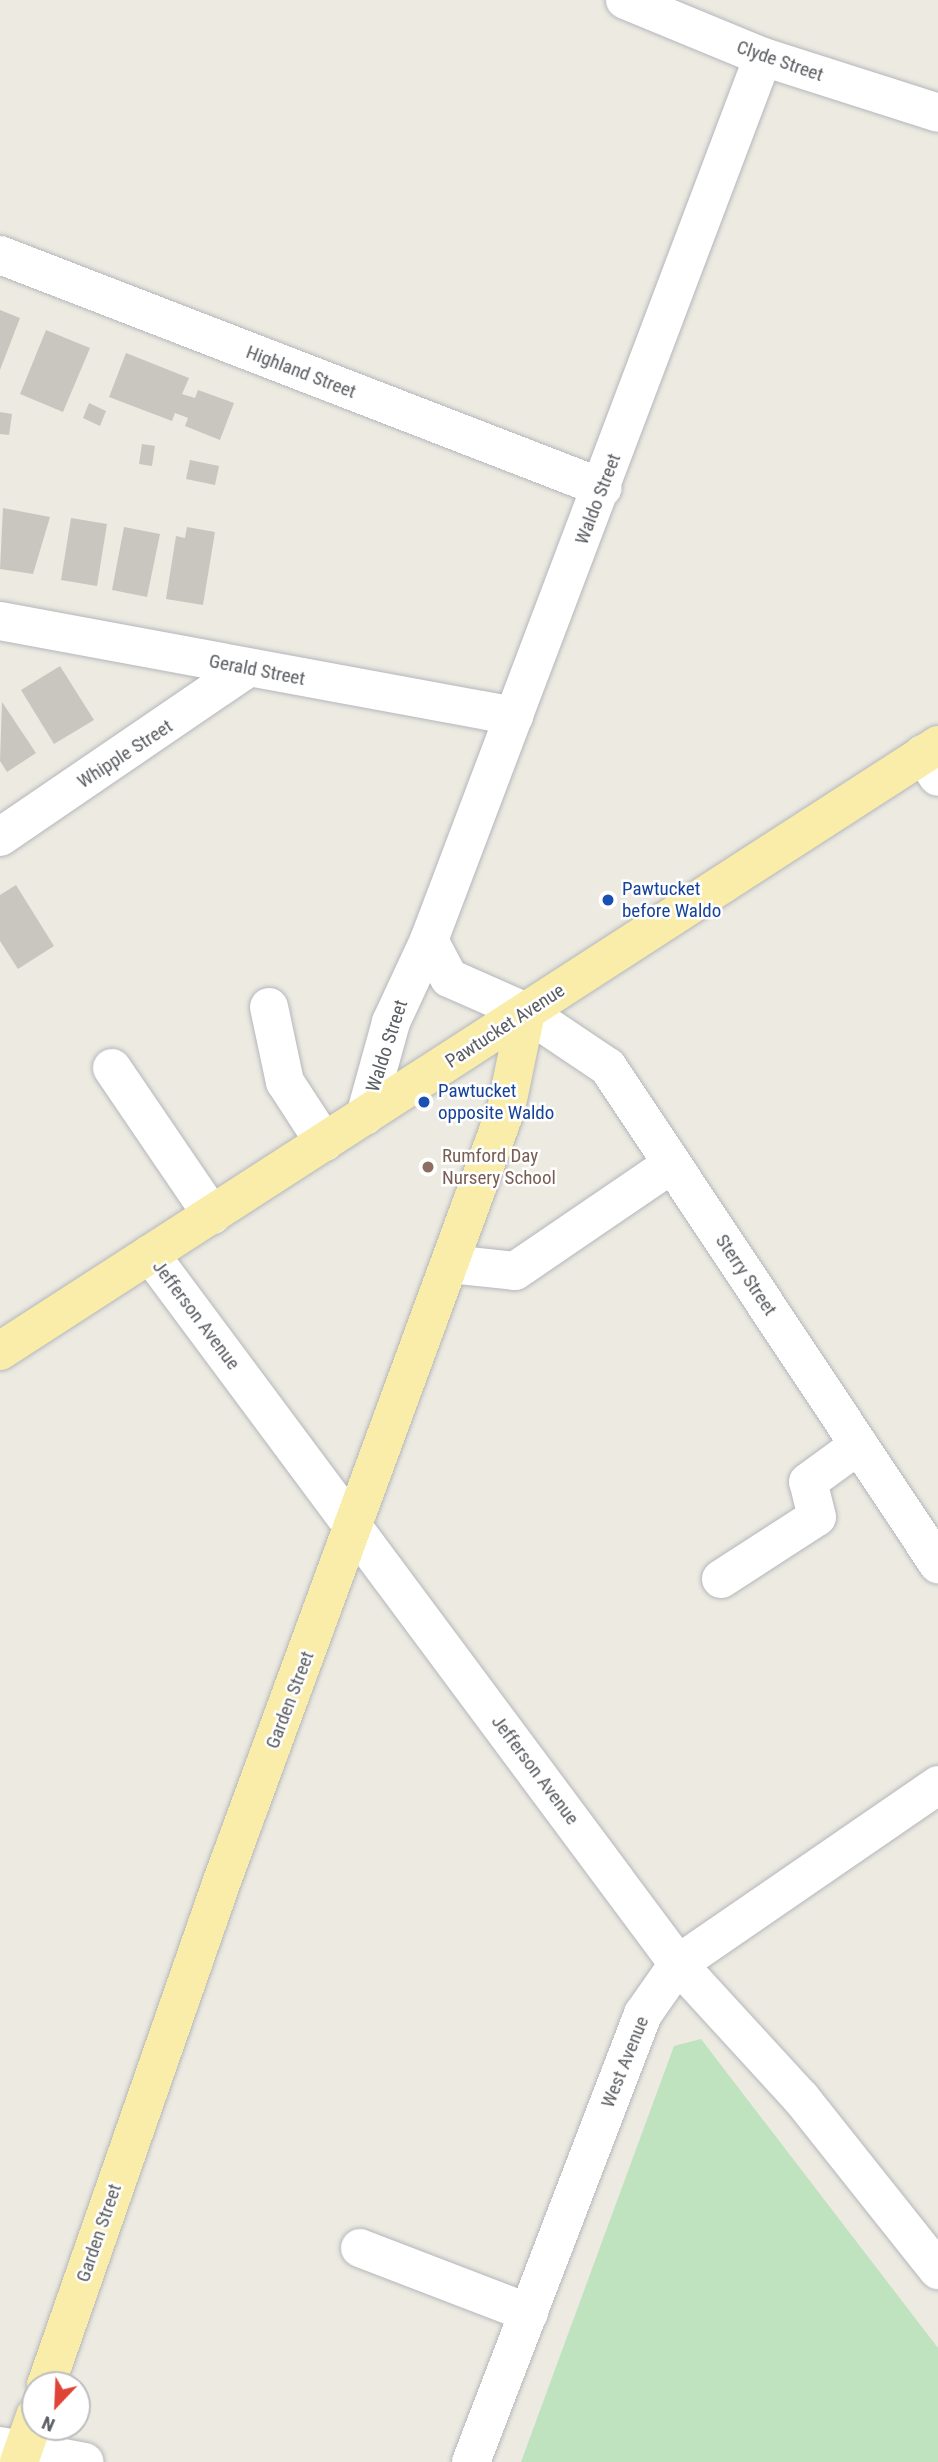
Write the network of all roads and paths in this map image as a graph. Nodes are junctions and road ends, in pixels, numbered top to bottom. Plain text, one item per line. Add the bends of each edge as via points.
1 (625, 0) edge
2 (763, 57) junction
3 (938, 113) edge
4 (0, 255) edge
5 (603, 488) junction
6 (0, 621) edge
7 (248, 668) junction
8 (514, 716) junction
9 (933, 759) edge
10 (0, 837) edge
11 (429, 940) junction
12 (269, 1007) dead end
13 (526, 1012) junction
14 (113, 1068) dead end
15 (365, 1116) junction
16 (324, 1143) junction
17 (673, 1164) junction
18 (212, 1215) junction
19 (150, 1254) junction
20 (450, 1264) junction
21 (0, 1351) edge
22 (859, 1446) junction
23 (355, 1527) junction
24 (938, 1564) edge
25 (721, 1579) dead end
26 (938, 1785) edge
27 (678, 1964) junction
28 (360, 2248) dead end
29 (938, 2270) edge
30 (529, 2313) junction
31 (51, 2371) edge
32 (19, 2444) edge
33 (85, 2462) edge
34 (471, 2462) edge

1 - 2 street, Clyde Street
2 - 3 street, Clyde Street
2 - 5 street, Waldo Street
4 - 5 street, Highland Street
5 - 8 street, Waldo Street
6 - 7 street, Gerald Street
7 - 8 street, Gerald Street
7 - 10 street, Whipple Street
8 - 11 street, Waldo Street
9 - 13 main road, Pawtucket Avenue
11 - 13 street via 449,978
11 - 15 street, Waldo Street via 391,1022
12 - 16 street via 285,1082
13 - 15 main road, Pawtucket Avenue
13 - 17 street, Sterry Street via 608,1067
13 - 20 main road, Garden Street via 506,1109
14 - 18 street
15 - 16 main road, Pawtucket Avenue
16 - 18 main road, Pawtucket Avenue
17 - 20 street via 515,1271
17 - 22 street, Sterry Street
18 - 19 main road, Pawtucket Avenue
19 - 21 main road, Pawtucket Avenue
19 - 23 street, Jefferson Avenue
20 - 23 main road, Garden Street
22 - 24 street, Sterry Street
22 - 25 street via 808,1482 817,1517
23 - 27 street, Jefferson Avenue
23 - 31 main road, Garden Street via 222,1881
26 - 27 street, West Avenue
27 - 29 street, Jefferson Avenue via 801,2098
27 - 30 street, West Avenue via 643,2014
28 - 30 street
30 - 34 street, West Avenue
32 - 33 street

